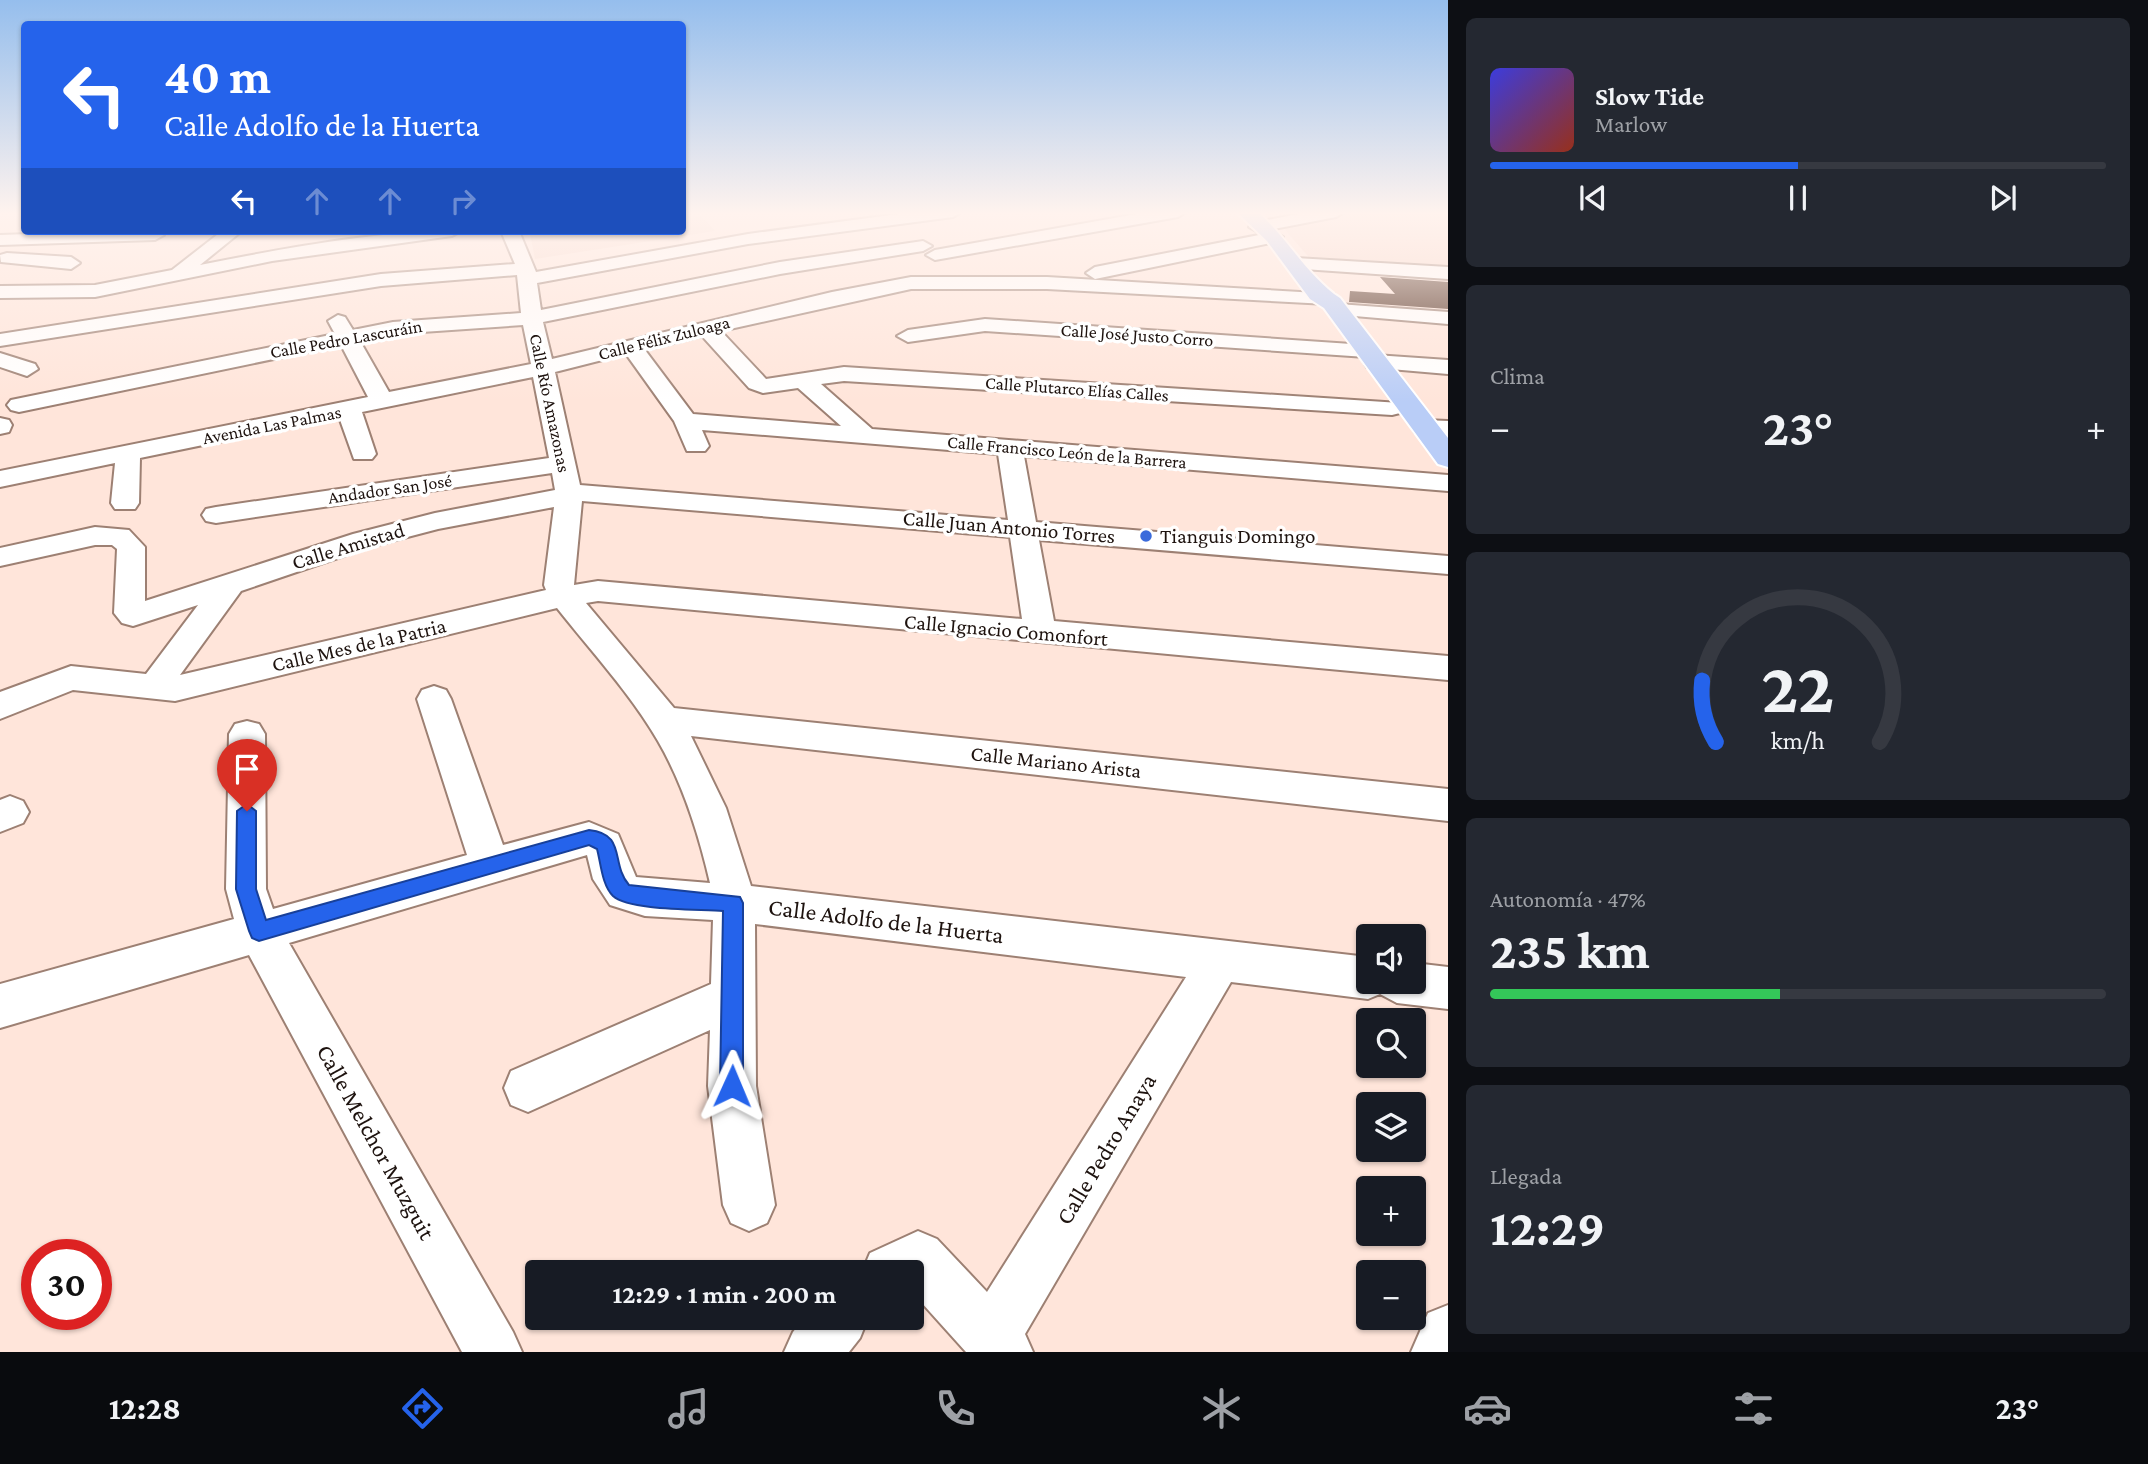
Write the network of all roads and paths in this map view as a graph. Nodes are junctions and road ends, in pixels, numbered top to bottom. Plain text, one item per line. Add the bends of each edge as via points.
1 (175, 275) joint
2 (462, 275) edge
3 (527, 275) edge
4 (745, 275) edge
5 (962, 275) edge
6 (1077, 275) edge
7 (1305, 275) edge
8 (1047, 283) junction
9 (974, 284) junction
10 (0, 292) edge
11 (1324, 300) junction
12 (532, 318) junction
13 (1448, 318) edge
14 (706, 328) junction
15 (342, 329) junction
16 (908, 336) dead end
17 (0, 340) edge
18 (631, 346) junction
19 (149, 353) junction
20 (1363, 354) junction
21 (0, 360) edge
22 (226, 362) junction
23 (1448, 367) edge
24 (27, 369) dead end
25 (543, 369) junction
26 (802, 379) junction
27 (233, 388) dead end
28 (383, 402) junction
29 (19, 405) dead end
30 (141, 406) dead end
31 (1392, 408) junction
32 (349, 409) junction
33 (686, 421) junction
34 (1436, 427) edge
35 (866, 436) junction
36 (696, 446) dead end
37 (1010, 447) junction
38 (128, 454) junction
39 (363, 454) dead end
40 (1448, 458) edge
41 (0, 479) edge
42 (566, 479) junction
43 (1448, 483) edge
44 (380, 490) junction
45 (125, 503) dead end
46 (216, 515) dead end
47 (1023, 528) junction
48 (363, 540) junction
49 (0, 557) edge
50 (1448, 565) edge
51 (231, 583) junction
52 (564, 596) junction
53 (133, 616) joint
54 (1040, 633) junction
55 (1448, 668) edge
56 (154, 687) junction
57 (434, 699) dead end
58 (0, 706) edge
59 (664, 720) junction
60 (247, 734) dead end
61 (1448, 805) edge
62 (491, 864) junction
63 (733, 903) junction
64 (259, 931) junction
65 (1220, 961) junction
66 (1356, 977) edge
67 (1426, 985) edge
68 (1448, 988) edge
69 (733, 997) junction
70 (0, 1006) edge
71 (528, 1088) dead end
72 (749, 1205) dead end
73 (924, 1265) edge
74 (830, 1330) edge
75 (1448, 1333) edge
76 (998, 1345) edge
77 (493, 1352) edge
78 (813, 1352) edge
79 (1440, 1352) edge

1 - 10 street via 83,293
1 - 19 street
2 - 19 street via 409,276
3 - 12 street, Calle Río Amazonas
4 - 12 street, Calle Pedro Lascuráin
5 - 9 street
6 - 8 street
7 - 11 main road
8 - 9 street, Calle Félix Zuloaga
8 - 11 street, Calle Félix Zuloaga
9 - 14 street, Calle Félix Zuloaga via 911,282
11 - 13 street, Calle Félix Zuloaga
11 - 20 main road
12 - 15 street, Calle Pedro Lascuráin
12 - 25 street, Calle Río Amazonas
14 - 18 street, Calle Félix Zuloaga
14 - 26 street, Calle Plutarco Elías Calles via 757,383 763,386
15 - 22 street, Calle Pedro Lascuráin
15 - 28 street
16 - 20 street, Calle José Justo Corro via 985,325
17 - 19 street
18 - 25 street, Calle Félix Zuloaga
18 - 33 street
19 - 22 street, Calle Pedro Lascuráin
19 - 29 street, Calle Pedro Lascuráin
19 - 30 street
20 - 23 street, Calle José Justo Corro
20 - 31 main road
20 - 34 main road
21 - 24 street
22 - 27 street
25 - 28 street, Avenida Las Palmas
25 - 42 street, Calle Río Amazonas
26 - 31 street, Calle Plutarco Elías Calles via 844,374
26 - 35 street
28 - 32 street, Avenida Las Palmas
31 - 43 main road
32 - 38 street, Avenida Las Palmas
32 - 39 street
33 - 35 street, Calle Francisco León de la Barrera
33 - 36 street
34 - 40 main road
35 - 37 street, Calle Francisco León de la Barrera
37 - 43 street, Calle Francisco León de la Barrera
37 - 47 street
38 - 41 street, Avenida Las Palmas
38 - 45 street
42 - 44 street, Andador San José
42 - 47 street, Calle Juan Antonio Torres via 601,494
42 - 48 street, Calle Amistad
42 - 52 street via 558,574
44 - 46 street, Andador San José
44 - 48 street
47 - 50 street, Calle Juan Antonio Torres
47 - 54 street
48 - 51 street, Calle Amistad
49 - 53 street via 95,536 119,536 131,547 129,613
51 - 53 street, Calle Amistad
51 - 56 street
52 - 54 street, Calle Ignacio Comonfort via 598,592
52 - 56 street, Calle Mes de la Patria via 174,689
52 - 59 street
54 - 55 street, Calle Ignacio Comonfort
56 - 58 street, Calle Mes de la Patria via 71,678
57 - 62 street
59 - 61 street, Calle Mariano Arista
59 - 63 street via 724,854
60 - 64 street, Calle Melchor Muzguit via 246,889
62 - 63 street, Calle Adolfo de la Huerta via 599,839 606,845 615,883 630,895
62 - 64 street, Calle Adolfo de la Huerta
63 - 65 street, Calle Adolfo de la Huerta
63 - 69 street
64 - 70 street, Calle Adolfo de la Huerta
64 - 77 street, Calle Melchor Muzguit
65 - 66 street, Calle Adolfo de la Huerta
65 - 76 street, Calle Pedro Anaya
67 - 68 street
69 - 71 street
69 - 72 street via 732,1096
73 - 76 street
74 - 78 street
75 - 79 street

